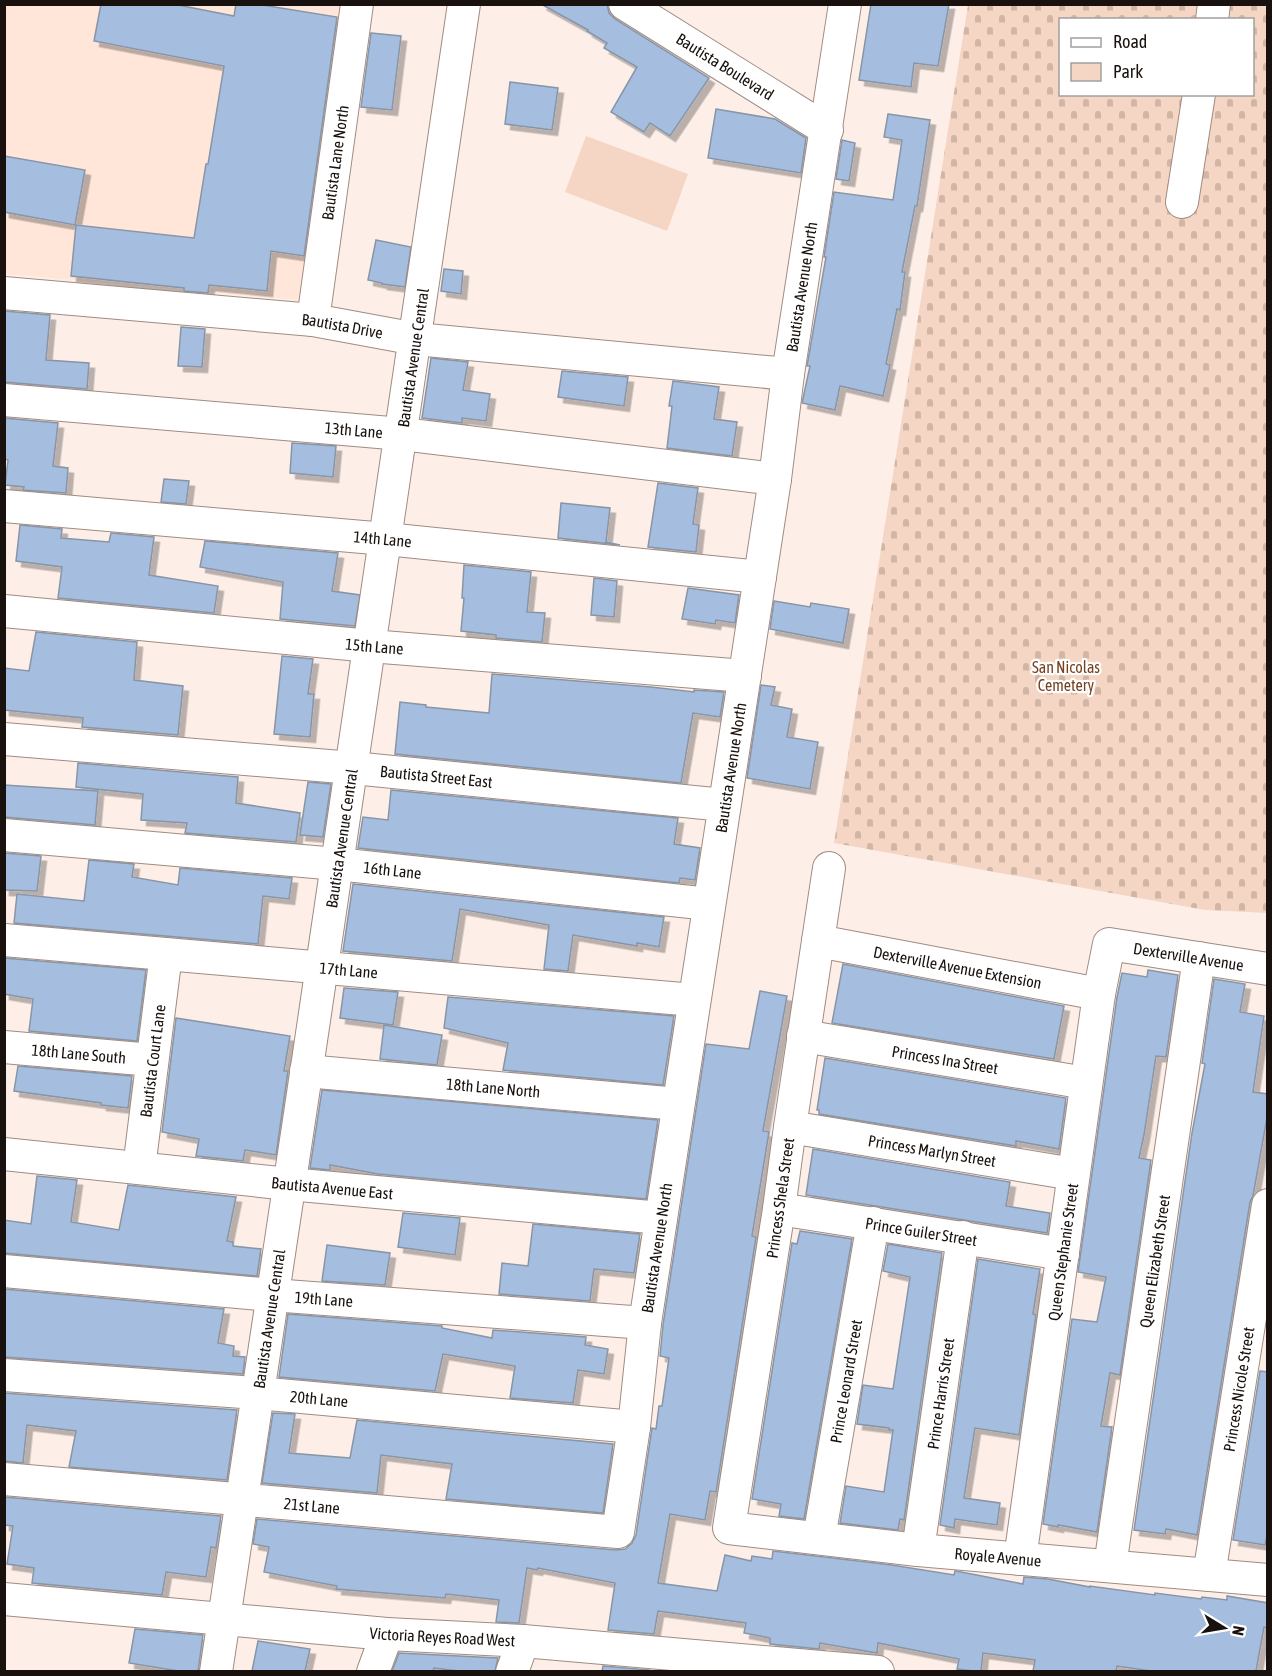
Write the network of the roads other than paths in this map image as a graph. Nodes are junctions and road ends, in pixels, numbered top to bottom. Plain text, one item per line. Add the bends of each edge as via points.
1 (357, 4) edge
2 (464, 4) edge
3 (625, 4) edge
4 (845, 4) edge
5 (1199, 96) edge
6 (827, 130) junction
7 (1182, 202) dead end
8 (4, 293) edge
9 (313, 320) junction
10 (416, 339) junction
11 (788, 374) junction
12 (4, 400) edge
13 (402, 434) junction
14 (775, 479) junction
15 (4, 506) edge
16 (386, 539) junction
17 (760, 577) junction
18 (4, 611) edge
19 (370, 646) junction
20 (745, 676) junction
21 (4, 739) edge
22 (353, 768) junction
23 (724, 806) junction
24 (4, 835) edge
25 (337, 864) junction
26 (829, 868) dead end
27 (709, 904) junction
28 (4, 940) edge
29 (818, 941) junction
30 (1109, 944) joint
31 (166, 954) junction
32 (1199, 958) junction
33 (322, 968) junction
34 (1268, 969) edge
35 (1099, 994) junction
36 (694, 1000) junction
37 (803, 1036) junction
38 (4, 1047) edge
39 (152, 1060) junction
40 (306, 1071) junction
41 (1086, 1083) junction
42 (678, 1104) junction
43 (790, 1127) junction
44 (4, 1154) edge
45 (139, 1168) junction
46 (1073, 1174) junction
47 (289, 1184) junction
48 (1268, 1205) edge
49 (779, 1209) junction
50 (661, 1218) junction
51 (873, 1224) junction
52 (963, 1238) junction
53 (1064, 1254) junction
54 (4, 1270) edge
55 (272, 1295) junction
56 (645, 1323) junction
57 (4, 1375) edge
58 (257, 1393) junction
59 (634, 1427) junction
60 (4, 1479) edge
61 (242, 1498) junction
62 (729, 1528) joint
63 (618, 1532) joint
64 (819, 1538) junction
65 (918, 1550) junction
66 (1020, 1559) junction
67 (1110, 1566) junction
68 (1209, 1575) junction
69 (1268, 1580) edge
70 (4, 1599) edge
71 (224, 1619) junction
72 (387, 1634) junction
73 (523, 1641) junction
74 (216, 1671) edge
75 (374, 1671) edge
76 (512, 1671) edge
77 (878, 1671) edge

1 - 9 street, Bautista Lane North
2 - 10 street, Bautista Avenue Central
3 - 6 street, Bautista Boulevard
4 - 6 street, Bautista Avenue North
5 - 7 street
6 - 11 street, Bautista Avenue North
8 - 9 street, Bautista Drive
9 - 10 street, Bautista Drive
10 - 11 street, Bautista Drive
10 - 13 street, Bautista Avenue Central
11 - 14 street, Bautista Avenue North
12 - 13 street, 13th Lane
13 - 14 street, 13th Lane
13 - 16 street, Bautista Avenue Central
14 - 17 street, Bautista Avenue North
15 - 16 street, 14th Lane
16 - 17 street, 14th Lane
16 - 19 street, Bautista Avenue Central
17 - 20 street, Bautista Avenue North
18 - 19 street, 15th Lane
19 - 20 street, 15th Lane
19 - 22 street, Bautista Avenue Central
20 - 23 street, Bautista Avenue North
21 - 22 street, Bautista Street East
22 - 23 street, Bautista Street East
22 - 25 street, Bautista Avenue Central
23 - 27 street, Bautista Avenue North
24 - 25 street, 16th Lane
25 - 27 street, 16th Lane
25 - 33 street, Bautista Avenue Central
26 - 29 street, Princess Shela Street
27 - 36 street, Bautista Avenue North
28 - 31 street, 17th Lane
29 - 35 street, Dexterville Avenue Extension
29 - 37 street, Princess Shela Street
30 - 32 street, Dexterville Avenue
30 - 35 street, Queen Stephanie Street
31 - 33 street, 17th Lane
31 - 39 street, Bautista Court Lane
32 - 34 street, Dexterville Avenue
32 - 67 street, Queen Elizabeth Street
33 - 36 street, 17th Lane
33 - 40 street, Bautista Avenue Central
35 - 41 street, Queen Stephanie Street
36 - 42 street, Bautista Avenue North
37 - 41 street, Princess Ina Street
37 - 43 street, Princess Shela Street
38 - 39 street, 18th Lane South
39 - 45 street, Bautista Court Lane
40 - 42 street, 18th Lane North
40 - 47 street, Bautista Avenue Central
41 - 46 street, Queen Stephanie Street
42 - 50 street, Bautista Avenue North
43 - 46 street, Princess Marlyn Street
43 - 49 street, Princess Shela Street
44 - 45 street, Bautista Avenue East
45 - 47 street, Bautista Avenue East
46 - 53 street, Queen Stephanie Street
47 - 50 street, Bautista Avenue East
47 - 55 street, Bautista Avenue Central
48 - 68 street, Princess Nicole Street
49 - 51 street, Prince Guiler Street
49 - 62 street, Princess Shela Street
50 - 56 street, Bautista Avenue North
51 - 52 street, Prince Guiler Street
51 - 64 street, Prince Leonard Street
52 - 53 street, Prince Guiler Street
52 - 65 street, Prince Harris Street
53 - 66 street, Queen Stephanie Street
54 - 55 street, 19th Lane
55 - 56 street, 19th Lane
55 - 58 street, Bautista Avenue Central
56 - 59 street, Bautista Avenue North
57 - 58 street, 20th Lane
58 - 59 street, 20th Lane
58 - 61 street, Bautista Avenue Central
59 - 63 street, Bautista Avenue North
60 - 61 street, 21st Lane
61 - 63 street, 21st Lane
61 - 71 street, Bautista Avenue Central
62 - 64 street, Royale Avenue
64 - 65 street, Royale Avenue
65 - 66 street, Royale Avenue
66 - 67 street, Royale Avenue
67 - 68 street, Royale Avenue
68 - 69 street, Royale Avenue
70 - 71 street, Victoria Reyes Road West
71 - 72 street, Victoria Reyes Road West
71 - 74 street, Bautista Avenue Central
72 - 73 street, Victoria Reyes Road West
72 - 75 street
73 - 76 street
73 - 77 street, Victoria Reyes Road West

